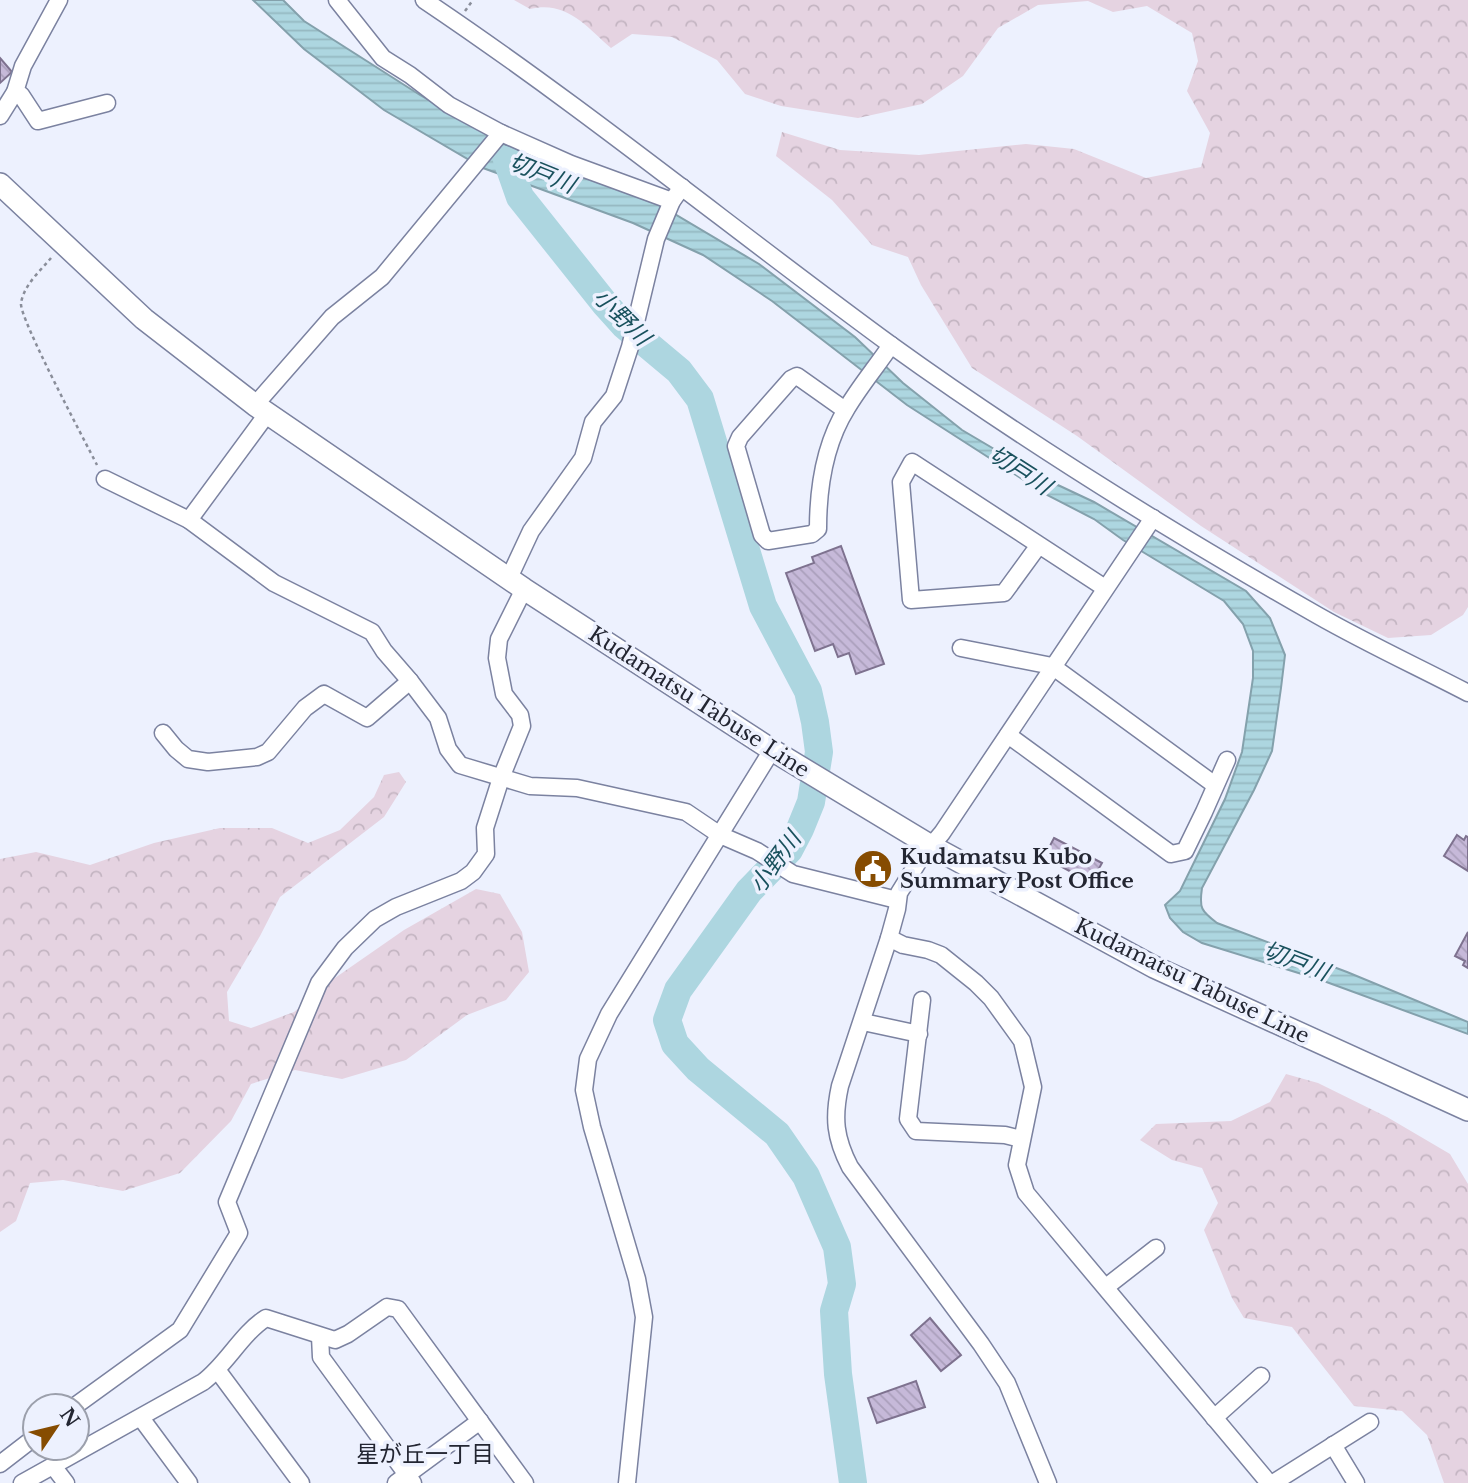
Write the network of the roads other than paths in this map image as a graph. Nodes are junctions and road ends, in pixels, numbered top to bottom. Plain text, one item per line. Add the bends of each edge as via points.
1 (59, 0) edge
2 (337, 0) edge
3 (424, 0) edge
4 (15, 92) junction
5 (107, 103) dead end
6 (0, 116) edge
7 (501, 134) junction
8 (0, 184) edge
9 (682, 187) junction
10 (670, 204) junction
11 (887, 351) junction
12 (261, 410) junction
13 (845, 410) junction
14 (105, 480) road end
15 (189, 520) junction
16 (1151, 522) junction
17 (1039, 545) junction
18 (517, 583) junction
19 (1105, 588) junction
20 (961, 648) dead end
21 (1052, 666) junction
22 (410, 681) junction
23 (1468, 693) edge
24 (163, 733) dead end
25 (1008, 734) junction
26 (772, 750) junction
27 (1227, 760) dead end
28 (501, 778) junction
29 (1215, 785) junction
30 (720, 835) junction
31 (931, 846) junction
32 (897, 900) junction
33 (889, 939) junction
34 (922, 999) dead end
35 (863, 1022) junction
36 (919, 1034) junction
37 (1467, 1109) edge
38 (1021, 1139) junction
39 (1156, 1248) dead end
40 (1106, 1287) junction
41 (320, 1336) junction
42 (218, 1371) junction
43 (1261, 1376) dead end
44 (91, 1394) edge
45 (141, 1418) junction
46 (1214, 1418) junction
47 (480, 1421) junction
48 (1370, 1422) dead end
49 (1333, 1446) junction
50 (21, 1448) edge
51 (0, 1464) edge
52 (53, 1466) junction
53 (405, 1480) edge
54 (22, 1483) edge
55 (66, 1483) edge
56 (189, 1483) edge
57 (301, 1483) edge
58 (525, 1483) edge
59 (627, 1483) edge
60 (1048, 1483) edge
61 (1271, 1483) edge
62 (1356, 1483) edge

1 - 4 street via 23,66
2 - 7 street via 383,58
3 - 9 street
4 - 5 street via 38,121
4 - 6 street
7 - 10 street
7 - 12 street via 382,277 332,317
8 - 12 main road, Kudamatsu Tabuse Line via 144,319
9 - 10 street
9 - 11 street
10 - 18 street via 656,239 614,396 593,422 583,458 531,531
11 - 13 street
11 - 16 street via 982,408
12 - 15 street
12 - 18 main road, Kudamatsu Tabuse Line
13 - 13 street via 829,445 818,530 768,541 762,535 736,446 740,437 797,376
14 - 15 street
15 - 22 street via 274,583 372,632
16 - 19 street
16 - 23 street via 1319,617
17 - 17 street via 1004,593 911,600 901,482 912,462
17 - 19 street
18 - 26 main road, Kudamatsu Tabuse Line
18 - 28 street via 496,658 504,694 520,715 522,726
19 - 21 street
20 - 21 street
21 - 25 street
21 - 29 street
22 - 24 street via 367,718 324,694 305,708 268,752 257,757 188,760
22 - 28 street via 438,718 448,749 460,765
25 - 29 street via 1171,854 1185,851
25 - 31 street
26 - 30 street
26 - 31 main road, Kudamatsu Tabuse Line
27 - 29 street
28 - 30 street via 530,786 577,788 686,812
28 - 44 street via 485,828 486,854 473,872 375,919 319,983 227,1202 239,1233 180,1330
30 - 32 street via 793,874
30 - 59 street via 609,1014 588,1059 584,1090 592,1127 644,1317
31 - 32 street
31 - 37 main road, Kudamatsu Tabuse Line via 1154,967
32 - 33 street
33 - 35 street
33 - 38 street via 941,955 992,998 1021,1041 1033,1087
34 - 36 street
35 - 36 street
35 - 60 street via 834,1111 839,1146 1007,1383
36 - 38 street via 908,1119 916,1131
38 - 40 street via 1017,1165 1026,1193
39 - 40 street
40 - 46 street
41 - 42 street via 266,1318
41 - 47 street via 335,1339 348,1335 387,1307 398,1308
41 - 53 street via 321,1357
42 - 45 street
42 - 57 street
43 - 46 street
45 - 52 street
45 - 56 street
46 - 61 street
47 - 53 street
47 - 58 street
48 - 49 street
49 - 61 street
49 - 62 street
50 - 51 street
52 - 54 street
52 - 55 street

